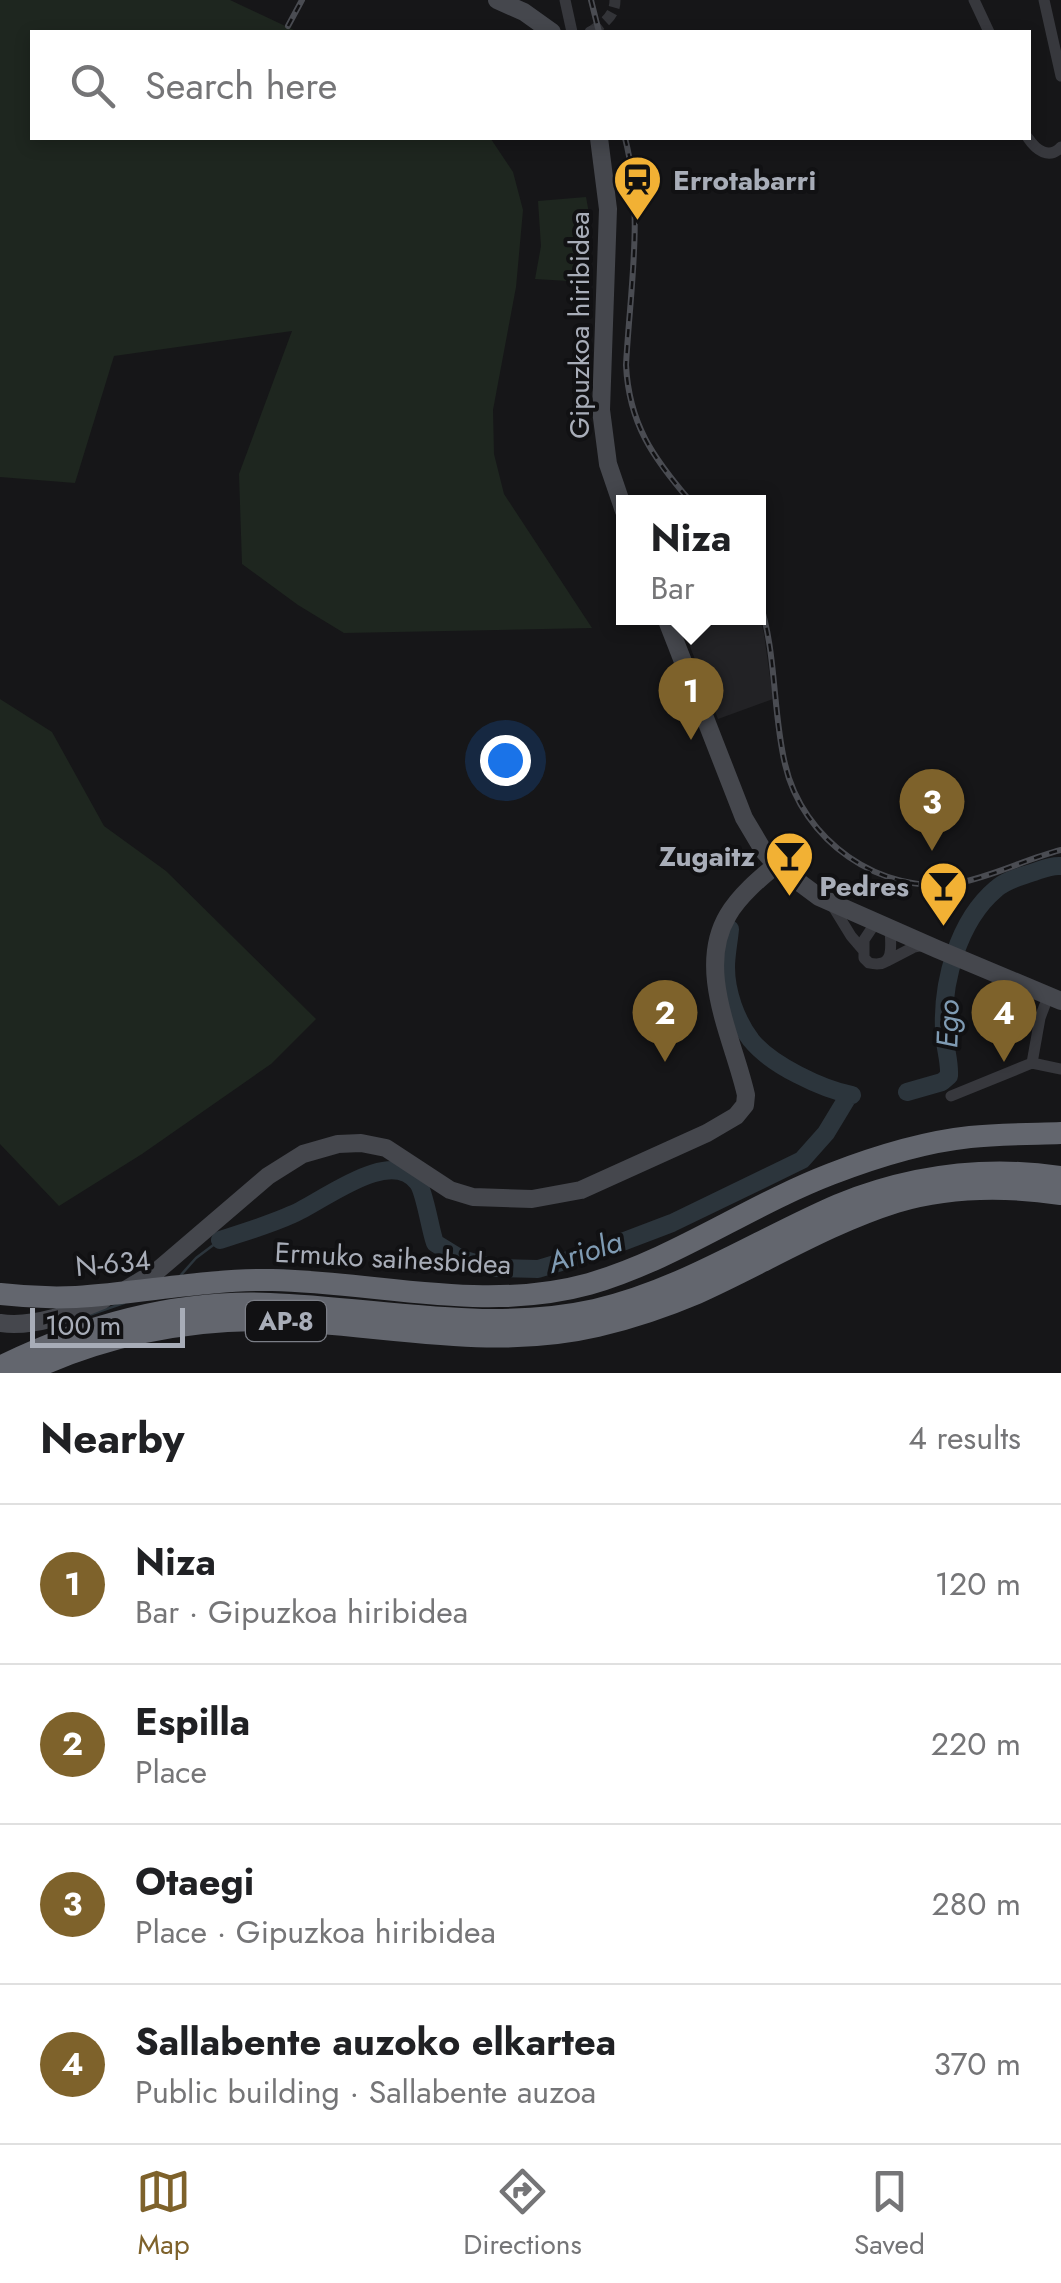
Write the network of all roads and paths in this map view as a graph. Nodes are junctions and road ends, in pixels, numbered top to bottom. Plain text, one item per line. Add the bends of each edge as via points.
1 (497, 0) edge
2 (565, 0) edge
3 (974, 0) edge
4 (1044, 0) edge
5 (550, 30) edge
6 (572, 30) edge
7 (988, 30) edge
8 (1061, 76) edge
9 (599, 140) edge
10 (1029, 140) edge
11 (1061, 147) edge
12 (619, 495) edge
13 (669, 625) edge
14 (776, 864) junction
15 (830, 902) junction
16 (883, 925) junction
17 (934, 948) junction
18 (863, 950) junction
19 (887, 961) junction
20 (1055, 997) edge
21 (1032, 1063) junction
22 (1061, 1068) edge
23 (950, 1096) dead end
24 (1061, 1133) edge
25 (1061, 1177) edge
26 (896, 1194) junction
27 (1061, 1194) edge
28 (841, 1213) junction
29 (232, 1282) joint
30 (0, 1294) edge
31 (0, 1323) edge
32 (0, 1367) edge
33 (24, 1373) edge

1 - 5 street
2 - 6 street
3 - 7 street
4 - 8 street
9 - 12 street, Gipuzkoa hiribidea via 608,210 602,410
10 - 11 street via 1046,153
13 - 14 street via 744,818
14 - 15 street
14 - 31 street via 729,912 718,938 718,993 746,1095 736,1116 581,1190 532,1200 473,1197 450,1190 386,1148 338,1144 284,1164 125,1291 61,1316
15 - 16 street
15 - 18 street
16 - 17 street
16 - 18 street via 864,940
16 - 19 street via 891,947
17 - 19 street via 914,946
17 - 20 street
18 - 19 street via 868,964
20 - 21 street via 1040,1018
21 - 22 street
21 - 23 street
24 - 29 highway, Ermuko saihesbidea via 969,1137 874,1158 625,1272 553,1292 469,1297
25 - 26 highway, AP-8 via 971,1172 934,1177
26 - 27 highway, AP-8 via 977,1188
26 - 28 highway, AP-8
28 - 32 highway, AP-8 via 596,1310 506,1322 268,1304 183,1308 72,1335
28 - 33 highway, AP-8 via 698,1292 568,1332 461,1337 233,1321 121,1337
29 - 30 highway, N-634 via 72,1297

